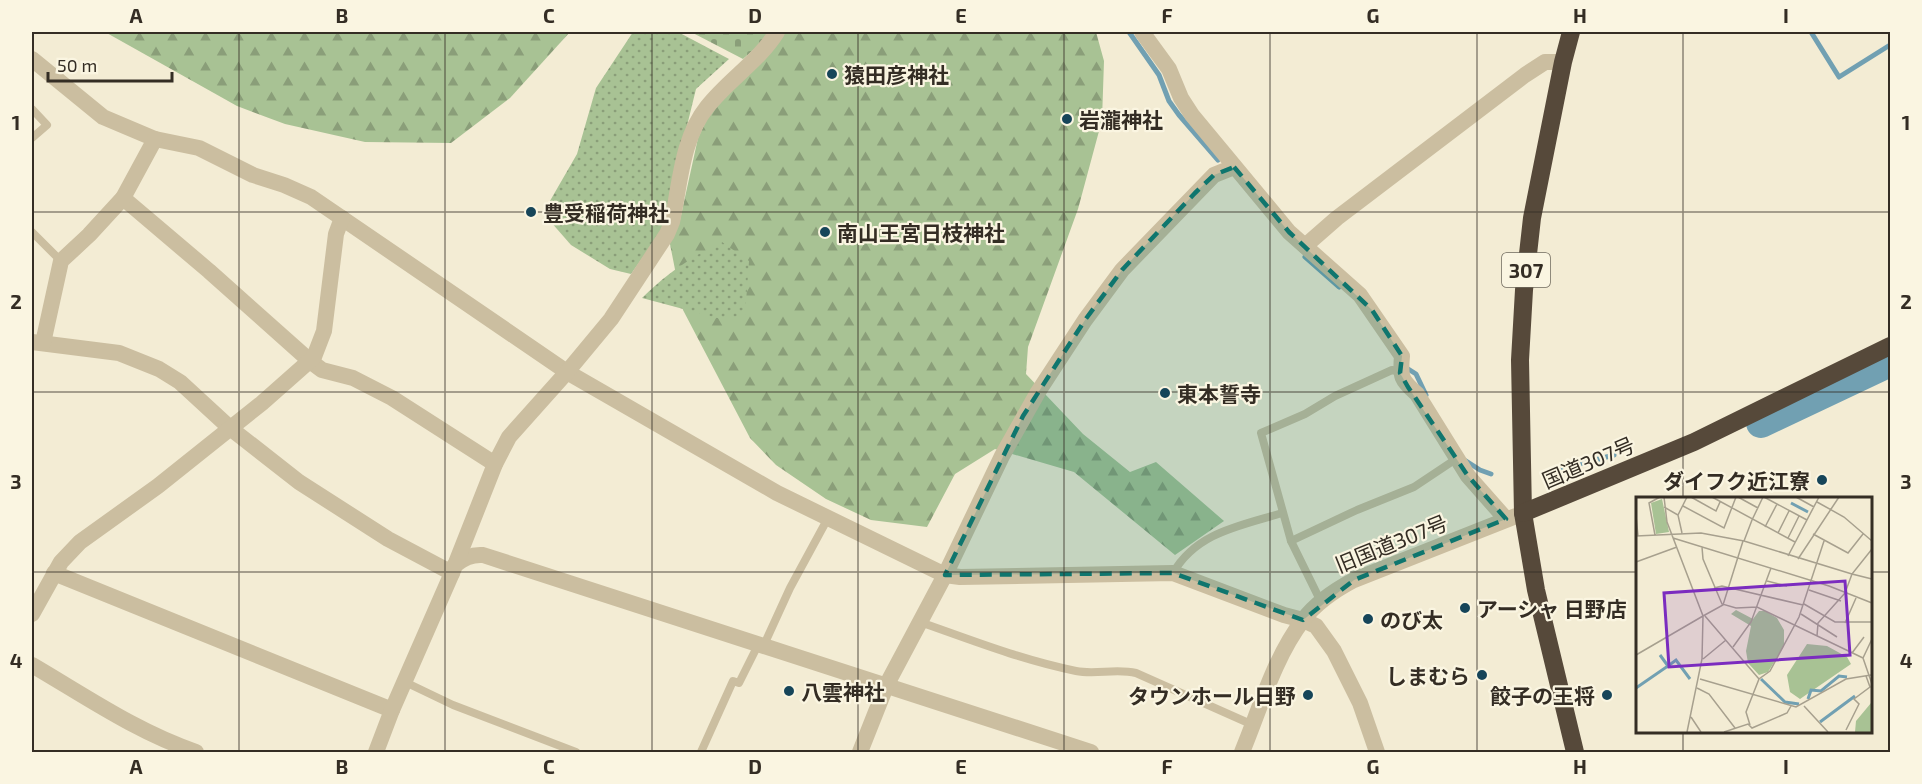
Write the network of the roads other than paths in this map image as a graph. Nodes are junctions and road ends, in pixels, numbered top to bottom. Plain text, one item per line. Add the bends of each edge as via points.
1 (777, 32) edge
2 (1142, 32) edge
3 (1571, 32) edge
4 (1563, 62) junction
5 (33, 63) edge
6 (32, 109) edge
7 (32, 138) edge
8 (155, 139) junction
9 (1234, 167) junction
10 (123, 198) junction
11 (342, 218) junction
12 (32, 232) edge
13 (1305, 246) junction
14 (61, 261) junction
15 (37, 342) edge
16 (1890, 346) edge
17 (310, 361) junction
18 (1401, 367) junction
19 (567, 372) junction
20 (230, 428) junction
21 (1456, 459) junction
22 (495, 464) junction
23 (1282, 513) junction
24 (1515, 516) junction
25 (828, 518) junction
26 (1291, 541) junction
27 (453, 570) junction
28 (54, 573) junction
29 (1173, 573) junction
30 (945, 575) junction
31 (1321, 602) junction
32 (32, 614) edge
33 (1303, 620) junction
34 (920, 622) junction
35 (760, 646) junction
36 (32, 665) edge
37 (405, 682) junction
38 (887, 684) junction
39 (392, 710) junction
40 (1253, 725) junction
41 (196, 753) edge
42 (376, 753) edge
43 (576, 753) edge
44 (700, 753) edge
45 (860, 753) edge
46 (1090, 753) edge
47 (1242, 753) edge
48 (1377, 753) edge
49 (1575, 753) edge

1 - 19 street via 697,122 687,146 667,234 611,319
2 - 9 street via 1168,69 1192,115
3 - 4 highway, 307
4 - 13 street via 1545,62 1525,75
4 - 24 highway, 307 via 1532,218 1524,290
5 - 8 street via 103,117
6 - 7 lane via 47,125
8 - 10 street
8 - 11 street via 199,148 253,175 311,197
9 - 13 street
9 - 30 street via 1214,175 1195,193 1122,270 1085,320 1023,416
10 - 14 street
10 - 17 street
11 - 17 street via 336,234 324,332
11 - 19 street
12 - 14 lane
13 - 18 street via 1360,295 1402,356
14 - 15 street
15 - 20 street via 119,353 159,369 180,382
16 - 24 highway, 国道307号 via 1694,442
17 - 20 street
17 - 22 street via 392,398
18 - 21 street via 1408,387 1417,394
18 - 23 lane via 1261,433
19 - 22 street via 509,437
19 - 25 street via 777,493
20 - 27 street via 333,505 388,539
20 - 28 street via 80,542
21 - 24 street via 1468,476
21 - 26 lane via 1414,487
22 - 27 street
23 - 26 lane
23 - 29 lane via 1211,536
24 - 31 street, 旧国道307号 via 1354,580
24 - 49 highway, 307
25 - 30 street
25 - 35 lane
26 - 31 lane
27 - 35 street via 464,559 483,555
27 - 37 street
28 - 32 street
28 - 39 street
29 - 30 street
29 - 33 street
30 - 34 street
31 - 33 street, 旧国道307号
33 - 40 street, 旧国道307号 via 1281,657
33 - 48 street via 1316,626 1334,651 1360,702
34 - 38 street
34 - 40 lane via 1008,653 1076,671 1136,673
35 - 38 street
35 - 44 lane via 739,684 733,681
36 - 41 street via 137,727
37 - 39 street
37 - 43 lane
38 - 45 street
38 - 46 street
39 - 42 street
40 - 47 street, 旧国道307号

